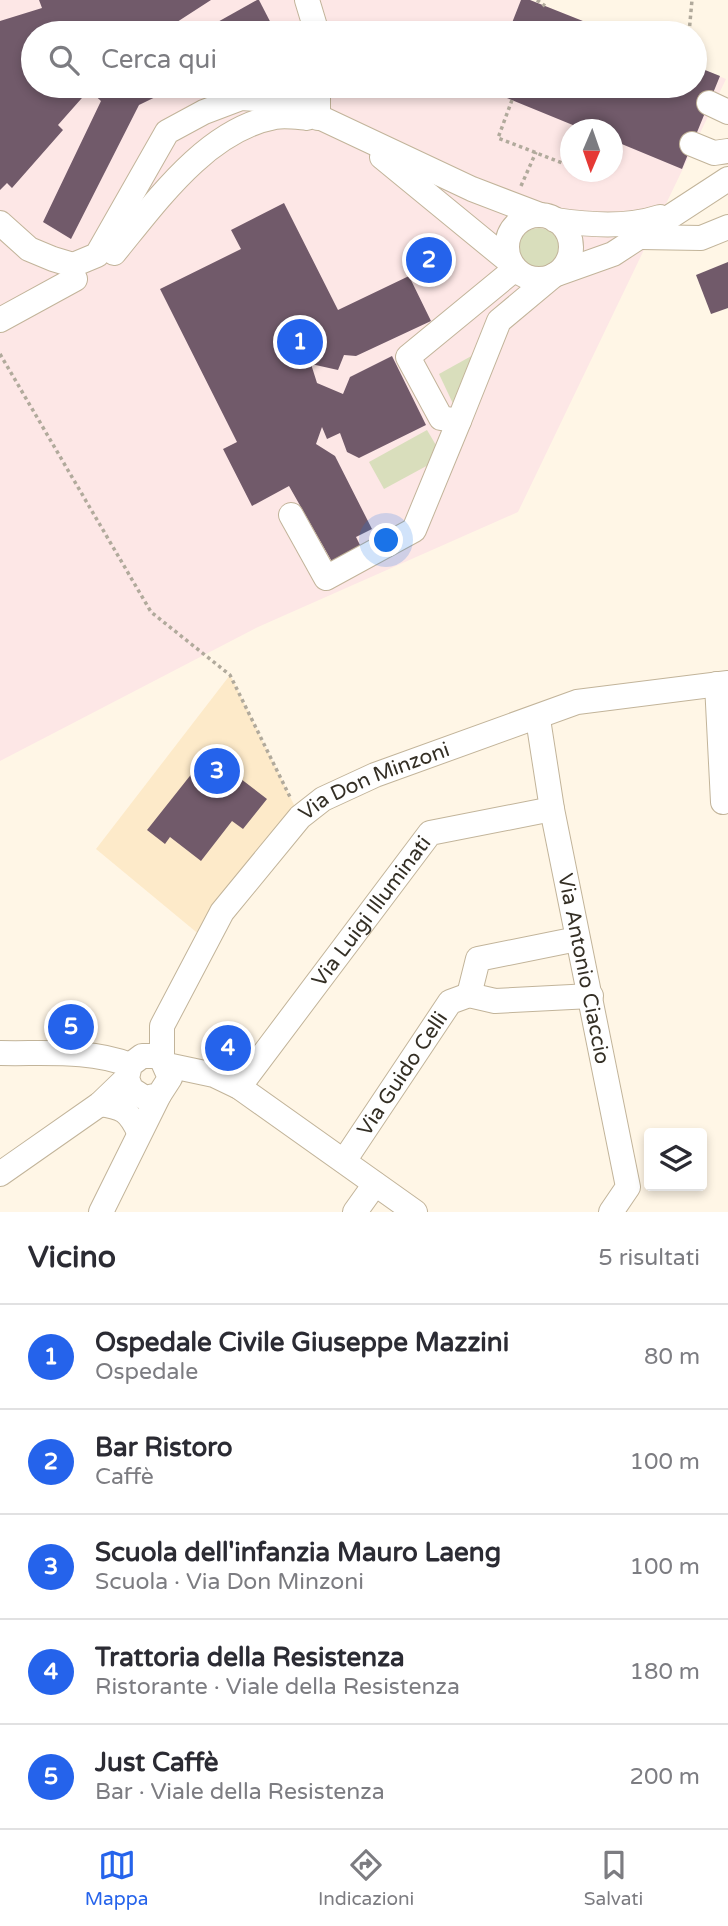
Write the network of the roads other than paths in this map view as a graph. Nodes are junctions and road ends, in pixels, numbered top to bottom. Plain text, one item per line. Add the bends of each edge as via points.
1 (307, 0) edge
2 (313, 21) edge
3 (318, 98) edge
4 (318, 118) junction
5 (342, 129) junction
6 (692, 144) dead end
7 (728, 151) edge
8 (728, 178) edge
9 (513, 196) junction
10 (684, 210) junction
11 (547, 218) junction
12 (0, 223) edge
13 (467, 226) junction
14 (728, 227) edge
15 (0, 229) edge
16 (641, 237) junction
17 (513, 265) junction
18 (554, 275) junction
19 (75, 279) junction
20 (0, 320) edge
21 (458, 421) junction
22 (290, 514) dead end
23 (723, 684) edge
24 (538, 719) junction
25 (723, 802) dead end
26 (552, 810) junction
27 (577, 939) junction
28 (469, 995) junction
29 (591, 996) junction
30 (162, 1026) junction
31 (0, 1053) edge
32 (165, 1062) junction
33 (203, 1073) junction
34 (142, 1082) junction
35 (239, 1087) junction
36 (100, 1104) junction
37 (139, 1132) junction
38 (344, 1161) junction
39 (0, 1174) edge
40 (375, 1184) junction
41 (100, 1212) edge
42 (355, 1212) edge
43 (415, 1212) edge
44 (611, 1212) edge

1 - 2 street
3 - 4 street
4 - 5 street
4 - 12 street via 285,101 241,98 167,132 97,255 73,265 29,248
4 - 19 street via 276,117 235,131 179,174 102,266
5 - 9 street
5 - 13 street
6 - 7 street via 714,153
8 - 10 street
9 - 11 street
9 - 13 street via 481,209
10 - 11 street via 639,224
10 - 16 street
11 - 17 street via 519,222 512,230 507,251
11 - 18 street via 563,226 570,243 567,262
13 - 17 street
14 - 16 street via 701,238
15 - 19 street via 12,246 36,263
16 - 18 street via 613,254
17 - 18 street via 533,278
17 - 21 street via 408,357 441,418
18 - 21 street via 499,321
19 - 20 street
21 - 22 street via 414,530 326,578
23 - 24 street, Via Don Minzoni via 577,702
23 - 25 street
24 - 26 street, Via Antonio Ciaccio
24 - 30 street, Via Don Minzoni via 375,775 323,799 300,817 222,912
26 - 27 street, Via Antonio Ciaccio
26 - 35 street, Via Luigi Illuminati via 430,833
27 - 28 street, Via Guido Celli via 478,959
27 - 29 street, Via Antonio Ciaccio
28 - 29 street, Via Guido Celli via 495,1001
28 - 38 street, Via Guido Celli via 450,1002
29 - 44 street, Via Antonio Ciaccio via 628,1187
30 - 32 street, Via Don Minzoni
30 - 34 street
31 - 34 street via 107,1056
32 - 33 street
32 - 34 street, Via Don Minzoni via 170,1078
33 - 34 street
33 - 35 street
34 - 36 street
34 - 37 street, Via Don Minzoni
35 - 38 street
36 - 37 street via 130,1113
36 - 39 street
37 - 41 street
38 - 40 street
40 - 42 street
40 - 43 street

